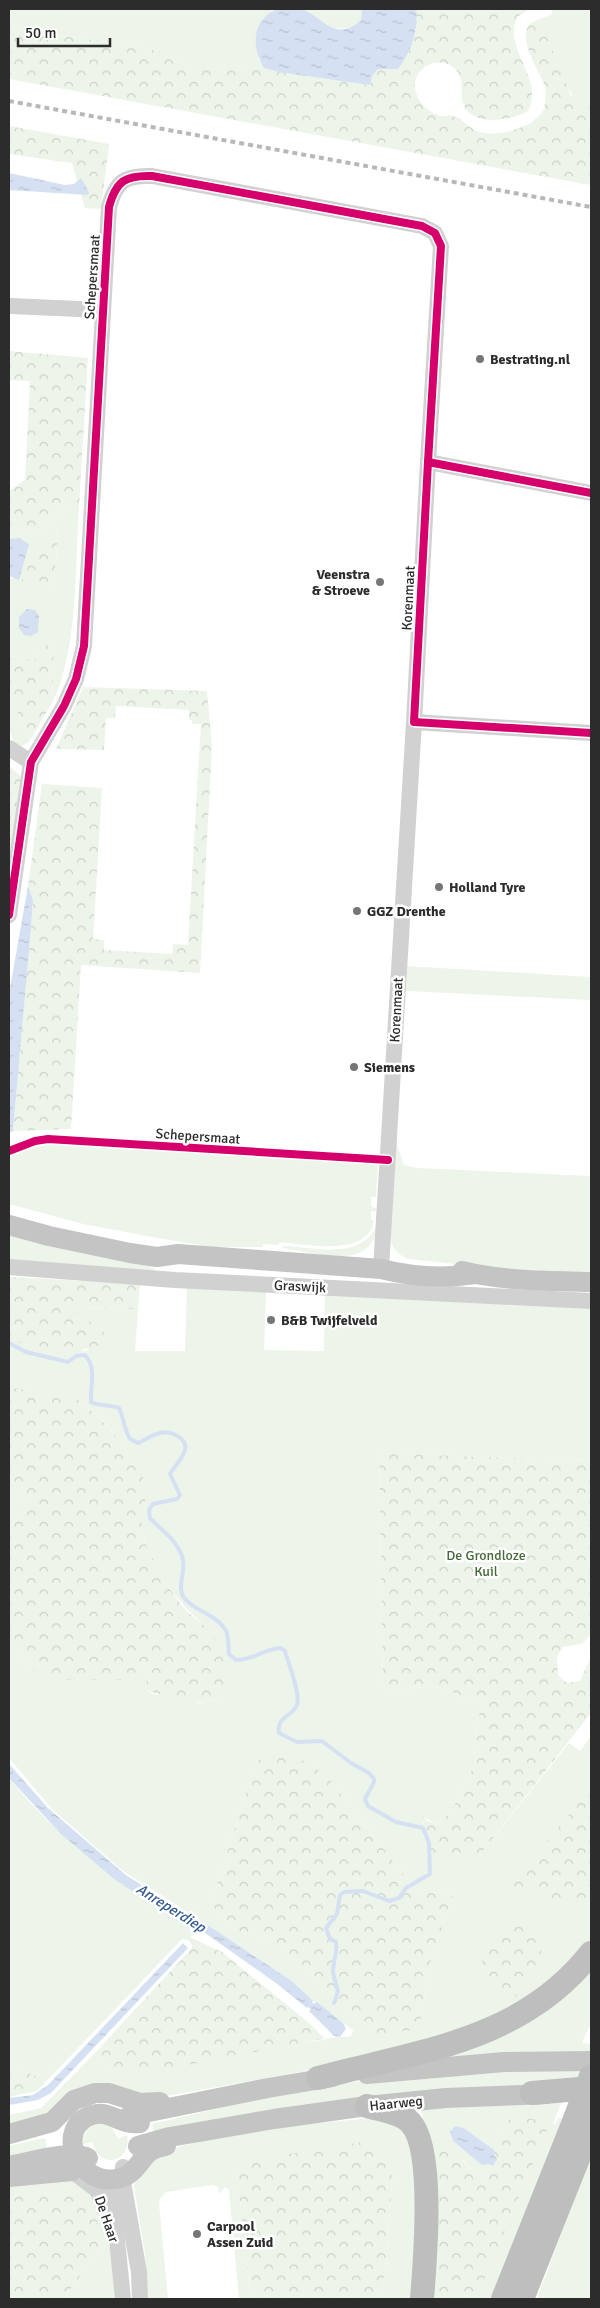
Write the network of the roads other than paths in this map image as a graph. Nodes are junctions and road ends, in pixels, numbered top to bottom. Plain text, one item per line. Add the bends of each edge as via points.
1 (10, 306) edge
2 (102, 310) junction
3 (428, 462) junction
4 (591, 493) edge
5 (414, 722) junction
6 (591, 733) edge
7 (9, 748) edge
8 (31, 762) junction
9 (9, 916) edge
10 (9, 1216) edge
11 (9, 1225) edge
12 (178, 1254) junction
13 (9, 1267) edge
14 (381, 1268) junction
15 (591, 1282) edge
16 (591, 1301) edge
17 (591, 1953) edge
18 (591, 2061) edge
19 (591, 2076) edge
20 (318, 2078) junction
21 (591, 2088) edge
22 (532, 2093) junction
23 (591, 2095) edge
24 (367, 2106) junction
25 (130, 2114) junction
26 (63, 2120) junction
27 (583, 2122) edge
28 (203, 2132) junction
29 (9, 2134) edge
30 (9, 2141) edge
31 (138, 2146) junction
32 (72, 2162) junction
33 (9, 2166) edge
34 (9, 2172) edge
35 (122, 2174) junction
36 (9, 2177) edge
37 (554, 2222) junction
38 (118, 2249) junction
39 (123, 2299) edge
40 (140, 2299) edge
41 (422, 2299) edge
42 (503, 2299) edge
43 (522, 2299) edge
44 (530, 2299) edge

1 - 2 street, Schepersmaat
2 - 3 street, Schepersmaat via 109,207 113,191 125,178 152,176 422,226 435,233 441,246
2 - 8 street, Schepersmaat via 84,646 76,679 64,706
3 - 4 street
3 - 5 street, Korenmaat
5 - 6 street
5 - 14 street, Korenmaat
7 - 8 street
8 - 9 street, Schepersmaat
10 - 12 main road, Graswijk via 79,1233 158,1246
11 - 12 main road, Graswijk via 139,1254 158,1257
12 - 14 main road, Graswijk
13 - 16 street, Graswijk via 175,1280
14 - 15 main road, Graswijk via 408,1276 448,1278 475,1274
17 - 20 highway via 544,2000 493,2030 446,2047
18 - 20 main road via 504,2062
19 - 27 highway, bridge
20 - 25 main road via 208,2100 179,2114
21 - 22 highway
22 - 23 main road, Haarweg
22 - 24 main road, Haarweg
24 - 28 main road, Haarweg
24 - 41 highway via 404,2117 417,2131 421,2141 426,2230
25 - 26 main road via 109,2093 95,2093 74,2100
25 - 31 main road via 137,2131
25 - 32 main road via 122,2122 108,2115 86,2117 74,2136
26 - 29 main road
26 - 30 main road
26 - 32 main road via 63,2137
27 - 37 highway
27 - 42 highway
28 - 31 main road, Haarweg
28 - 35 main road, Haarweg via 153,2150
31 - 35 main road
32 - 33 main road
32 - 34 main road
32 - 35 main road via 93,2176
32 - 36 main road
32 - 38 street, De Haar via 102,2198
35 - 38 street, De Haar via 114,2210
35 - 40 street, De Haar via 135,2246
37 - 43 highway
37 - 44 highway
38 - 39 street, De Haar

